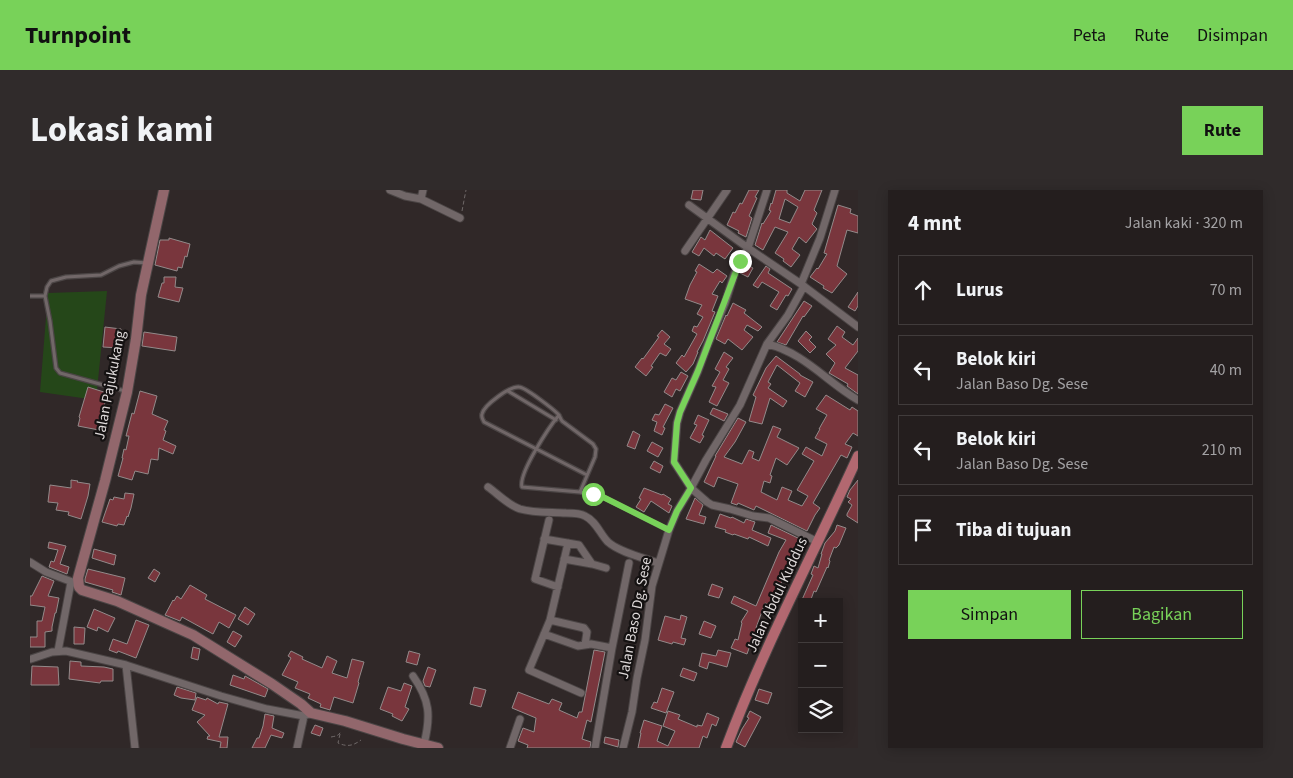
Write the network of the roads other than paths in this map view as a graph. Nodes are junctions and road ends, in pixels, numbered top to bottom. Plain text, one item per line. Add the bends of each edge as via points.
1 (164, 190) edge
2 (390, 190) edge
3 (423, 190) edge
4 (727, 190) edge
5 (766, 190) edge
6 (835, 190) edge
7 (422, 199) junction
8 (689, 205) dead end
9 (460, 218) road end
10 (708, 219) junction
11 (748, 248) junction
12 (685, 252) dead end
13 (148, 264) junction
14 (802, 285) junction
15 (30, 296) edge
16 (43, 296) junction
17 (858, 327) edge
18 (767, 344) junction
19 (508, 391) junction
20 (127, 392) junction
21 (858, 400) edge
22 (559, 415) junction
23 (555, 420) junction
24 (562, 421) junction
25 (536, 449) junction
26 (858, 456) edge
27 (587, 475) junction
28 (488, 487) dead end
29 (691, 488) junction
30 (580, 492) junction
31 (548, 520) dead end
32 (669, 530) junction
33 (544, 539) junction
34 (818, 542) junction
35 (568, 543) junction
36 (564, 559) junction
37 (30, 562) edge
38 (629, 563) dead end
39 (658, 563) junction
40 (592, 564) junction
41 (606, 568) dead end
42 (74, 583) junction
43 (558, 587) junction
44 (550, 620) junction
45 (544, 634) junction
46 (586, 645) junction
47 (612, 648) junction
48 (58, 651) junction
49 (31, 658) edge
50 (126, 665) junction
51 (413, 676) dead end
52 (581, 692) dead end
53 (308, 715) junction
54 (520, 719) dead end
55 (421, 745) edge
56 (135, 748) edge
57 (297, 748) edge
58 (438, 748) edge
59 (510, 748) edge
60 (595, 748) edge
61 (623, 748) edge
62 (726, 748) edge

1 - 13 street, Jalan Pajukukang
2 - 7 street
3 - 7 street
4 - 10 street
5 - 11 street
6 - 14 street, Jalan Baso Dg. Sese
7 - 9 street
8 - 10 street
10 - 11 street
10 - 12 street
11 - 14 street
11 - 29 street via 737,266 677,423 674,462
13 - 16 lane via 134,262 101,276 55,279 49,283
13 - 20 street, Jalan Pajukukang
14 - 17 street
14 - 18 street, Jalan Baso Dg. Sese via 788,315
15 - 16 lane
16 - 20 lane via 56,368 60,373
18 - 21 street via 791,352
18 - 29 street, Jalan Baso Dg. Sese via 740,405
19 - 22 lane via 524,388
19 - 23 lane
19 - 25 lane via 483,411 482,419
20 - 42 street, Jalan Pajukukang via 105,482
22 - 23 lane
22 - 24 lane
23 - 24 lane
23 - 25 lane
24 - 27 lane via 596,449
25 - 27 lane
25 - 30 lane via 522,478 522,487
26 - 34 main road, Jalan Abdul Kuddus
27 - 30 lane
28 - 39 street via 514,507 585,516 612,545
29 - 32 street, Jalan Baso Dg. Sese
29 - 34 street via 712,505 769,518
30 - 32 lane via 603,497
31 - 33 street
32 - 39 street, Jalan Baso Dg. Sese
33 - 35 street
33 - 43 street via 535,579
34 - 62 main road, Jalan Abdul Kuddus via 754,679
35 - 36 street
35 - 40 street via 579,545
36 - 40 street
36 - 43 street
37 - 42 street
38 - 47 street
39 - 61 street, Jalan Baso Dg. Sese
40 - 41 street
42 - 48 street
42 - 53 street via 82,590 117,601 193,635 301,704
43 - 44 street
44 - 45 street
44 - 46 street via 584,628 587,632
45 - 46 street via 577,646
45 - 52 street via 529,670
46 - 47 street
47 - 60 street
48 - 49 street
48 - 50 street
50 - 53 street via 267,709
50 - 56 street
51 - 55 street via 423,691 428,711 428,728
53 - 55 street via 346,721
53 - 57 street
54 - 59 street
55 - 58 street

